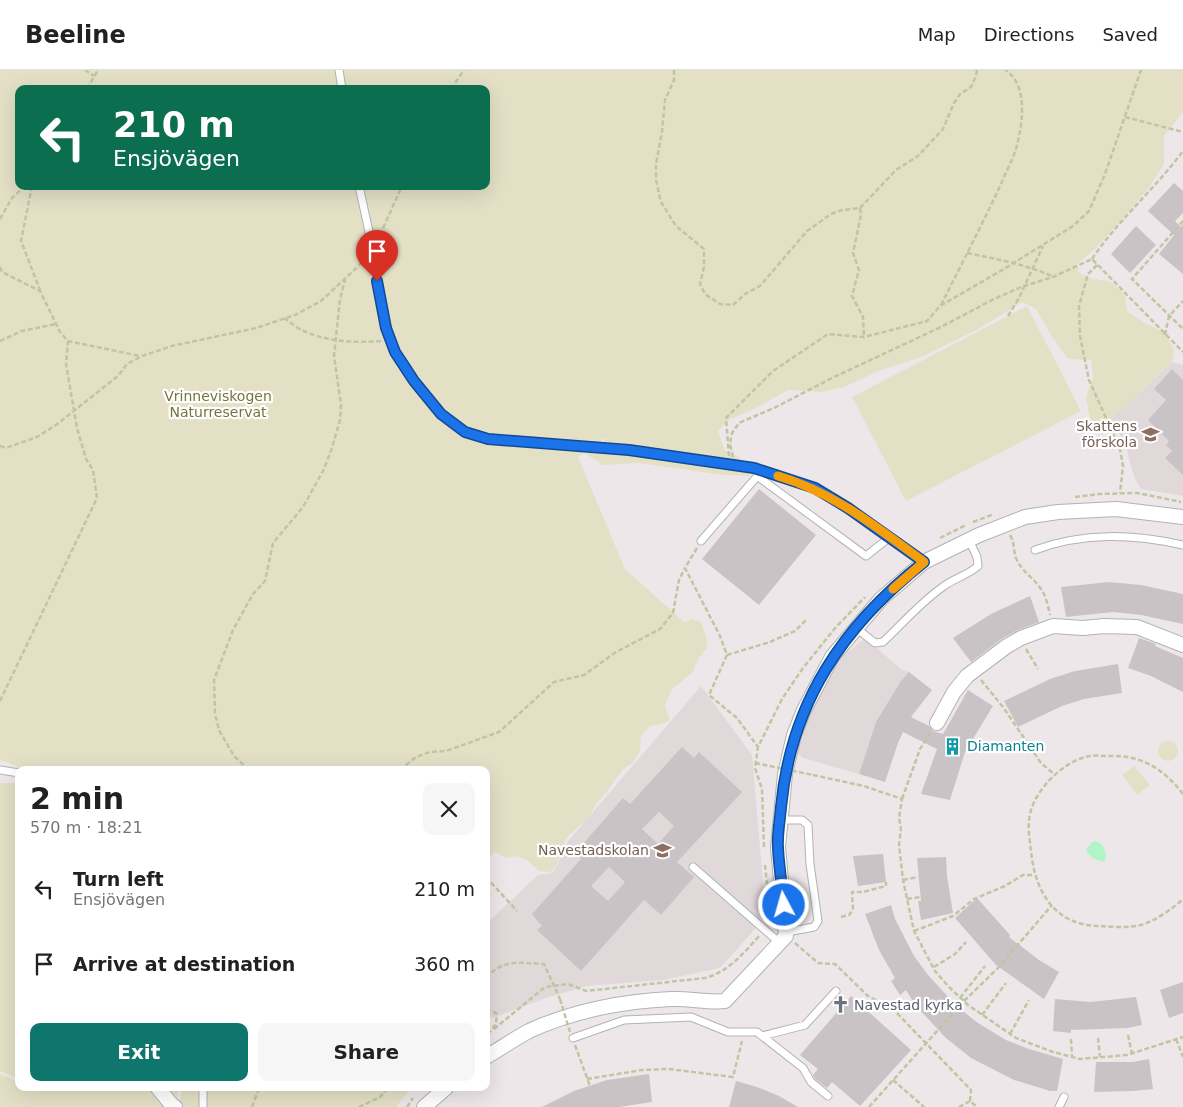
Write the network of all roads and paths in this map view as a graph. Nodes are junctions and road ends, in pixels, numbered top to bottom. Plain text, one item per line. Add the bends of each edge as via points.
1 (85, 70) edge
2 (98, 70) edge
3 (339, 70) edge
4 (464, 70) edge
5 (674, 70) edge
6 (977, 70) edge
7 (1005, 70) edge
8 (1141, 70) edge
9 (95, 76) junction
10 (89, 85) edge
11 (341, 85) edge
12 (454, 85) edge
13 (1125, 117) junction
14 (1183, 132) edge
15 (1183, 151) edge
16 (21, 190) edge
17 (31, 190) edge
18 (360, 190) edge
19 (400, 190) edge
20 (860, 208) junction
21 (0, 219) edge
22 (1183, 221) edge
23 (1043, 245) junction
24 (373, 250) junction
25 (967, 253) junction
26 (1092, 259) junction
27 (1015, 262) junction
28 (1097, 264) junction
29 (0, 267) edge
30 (1033, 268) junction
31 (1, 272) edge
32 (346, 276) junction
33 (1053, 277) junction
34 (1024, 286) junction
35 (40, 291) junction
36 (1183, 301) edge
37 (940, 306) junction
38 (1008, 316) dead end
39 (1169, 316) junction
40 (284, 318) junction
41 (56, 324) junction
42 (1183, 330) edge
43 (1165, 335) junction
44 (864, 337) junction
45 (391, 340) junction
46 (0, 341) edge
47 (68, 341) junction
48 (337, 341) junction
49 (1183, 352) edge
50 (142, 356) junction
51 (75, 410) junction
52 (0, 446) edge
53 (733, 465) junction
54 (759, 473) junction
55 (1120, 493) junction
56 (1070, 498) dead end
57 (1183, 503) edge
58 (1183, 517) edge
59 (1003, 518) junction
60 (890, 537) junction
61 (969, 539) junction
62 (936, 540) dead end
63 (701, 541) joint
64 (1183, 545) edge
65 (1034, 550) dead end
66 (924, 562) junction
67 (685, 568) junction
68 (868, 593) dead end
69 (807, 620) dead end
70 (1053, 626) junction
71 (856, 628) junction
72 (1021, 638) junction
73 (1183, 645) edge
74 (728, 655) junction
75 (1038, 669) dead end
76 (974, 671) junction
77 (0, 701) edge
78 (937, 723) joint
79 (758, 747) junction
80 (755, 763) junction
81 (245, 766) edge
82 (403, 766) edge
83 (0, 770) edge
84 (15, 772) edge
85 (1055, 774) junction
86 (1183, 794) edge
87 (902, 799) junction
88 (780, 820) junction
89 (764, 849) dead end
90 (765, 858) dead end
91 (693, 867) dead end
92 (1034, 875) junction
93 (918, 877) dead end
94 (903, 880) junction
95 (490, 881) edge
96 (886, 882) dead end
97 (767, 886) dead end
98 (920, 897) dead end
99 (1183, 899) edge
100 (907, 900) junction
101 (1052, 906) junction
102 (517, 911) dead end
103 (840, 917) dead end
104 (764, 930) junction
105 (914, 931) junction
106 (784, 937) junction
107 (966, 942) dead end
108 (985, 966) dead end
109 (934, 967) junction
110 (490, 974) edge
111 (1006, 983) dead end
112 (554, 986) junction
113 (836, 991) dead end
114 (960, 998) junction
115 (1029, 1000) dead end
116 (964, 1001) junction
117 (490, 1011) edge
118 (982, 1014) junction
119 (494, 1029) junction
120 (490, 1032) edge
121 (744, 1032) junction
122 (1010, 1034) junction
123 (572, 1035) junction
124 (1128, 1035) dead end
125 (762, 1036) junction
126 (1183, 1037) edge
127 (1098, 1038) dead end
128 (1071, 1039) dead end
129 (1176, 1039) junction
130 (1132, 1054) junction
131 (490, 1056) edge
132 (1183, 1056) edge
133 (1072, 1057) junction
134 (1100, 1057) junction
135 (587, 1079) junction
136 (893, 1080) junction
137 (590, 1086) dead end
138 (160, 1091) edge
139 (202, 1091) edge
140 (259, 1091) edge
141 (385, 1091) edge
142 (443, 1091) edge
143 (828, 1096) dead end
144 (1064, 1097) dead end
145 (970, 1101) junction
146 (175, 1107) edge
147 (203, 1107) edge
148 (252, 1107) edge
149 (358, 1107) edge
150 (424, 1107) edge
151 (869, 1107) edge
152 (924, 1107) edge
153 (960, 1107) edge
154 (977, 1107) edge
155 (1059, 1107) edge

1 - 9 path
2 - 9 path
3 - 11 lane
4 - 12 path
5 - 20 path via 674,80 665,100 656,180 661,202 676,226 704,249 700,284 705,294 720,304 733,306 760,286 808,231 831,214
6 - 20 path via 971,87 960,94 943,128 918,156 896,170
7 - 25 path via 1012,74 1020,94 1022,122 1017,147
8 - 13 path
9 - 10 path
13 - 14 path
13 - 23 path via 1089,211 1073,226
15 - 26 path
16 - 21 path
17 - 35 path via 21,241
18 - 24 lane
19 - 24 path
20 - 44 path via 854,253 859,270 852,296 863,317
22 - 39 path via 1132,279
23 - 27 path
23 - 30 path
24 - 32 path
24 - 45 lane via 379,296
25 - 27 path
25 - 37 path
26 - 28 path
26 - 33 path
27 - 30 path
27 - 37 path
28 - 43 path
28 - 55 path via 1088,274 1078,306 1080,336 1089,380 1120,449 1123,466
29 - 31 path
30 - 33 path
30 - 34 path
31 - 35 path
32 - 40 path via 321,301
32 - 48 path via 340,299
33 - 34 path
34 - 38 path
34 - 53 path via 739,423 730,444
35 - 41 path
36 - 39 path
37 - 44 path via 927,321
39 - 42 path
39 - 43 path
40 - 48 path via 303,331
40 - 50 path
41 - 46 path via 22,331
41 - 47 path
43 - 49 path
44 - 53 path via 828,334 773,371 726,418
45 - 48 path
45 - 53 lane via 414,381 441,414 465,432 488,439 629,450
47 - 50 path
47 - 51 path via 66,364
48 - 81 path via 334,356 340,420 324,469 303,506 273,543 265,581 253,594 233,630 214,680 219,730 234,756
50 - 51 path via 127,364 118,376
51 - 52 path via 37,437 6,448
51 - 77 path via 86,459 93,470 96,498
53 - 54 lane
54 - 60 lane via 815,488
54 - 60 lane via 866,556
54 - 63 lane
55 - 56 path
55 - 57 path
58 - 59 street via 1088,509
59 - 61 street
59 - 62 path via 984,517
59 - 70 path via 1013,540 1015,556 1042,590
60 - 66 lane
61 - 66 street
61 - 71 lane via 978,566 945,585 883,642 875,643
63 - 67 path
64 - 65 lane via 1107,536 1052,544
66 - 71 street via 882,599
67 - 74 path
67 - 82 path via 679,580 673,613 660,629 616,652 584,675 554,682 499,732 446,751 430,752
68 - 79 path via 816,650 782,699
69 - 74 path via 796,631
70 - 72 street
70 - 73 street via 1137,627
71 - 88 street via 832,657 794,735
72 - 75 path
72 - 76 street
74 - 79 path via 709,695 737,718
76 - 78 street via 954,692
76 - 85 path via 1041,763
78 - 87 path via 920,749
79 - 80 path
80 - 87 path, bridge via 864,786
80 - 89 path via 762,789
83 - 84 lane
85 - 86 path via 1073,761 1089,756 1120,755 1151,763 1173,780
85 - 92 path via 1039,794 1028,820
87 - 94 path via 900,846
88 - 106 street via 778,847
88 - 106 lane via 802,820 808,825 818,921 814,927
90 - 97 path
91 - 104 lane
92 - 101 path
92 - 105 path via 1023,875 974,899 953,916
93 - 94 path
94 - 100 path
95 - 102 path
96 - 103 path via 886,886 852,892 853,910 849,915
98 - 100 path
99 - 101 path via 1142,925 1119,927 1088,926 1062,917
100 - 105 path
101 - 116 path via 998,968
104 - 106 lane
104 - 112 path via 740,958 718,974 705,978 586,991 568,984
105 - 109 path
106 - 131 street via 725,1000 649,1001 586,1012 530,1031
106 - 145 path via 818,963 835,964 868,996 893,1009 971,1090
107 - 109 path via 955,954
108 - 114 path
109 - 114 path
110 - 112 path via 509,962 544,964
111 - 118 path
112 - 119 path via 545,987
112 - 123 path, bridge
113 - 125 lane via 805,1025
114 - 116 path
115 - 122 path
116 - 118 path
116 - 136 path, bridge
117 - 119 path via 496,1013
118 - 122 path
119 - 120 path
121 - 123 lane via 728,1032 691,1017 624,1020
121 - 125 lane via 757,1032
121 - 135 path via 733,1077 669,1069
122 - 133 path via 1040,1048
123 - 135 path
124 - 130 path
125 - 143 lane via 803,1068 811,1082
126 - 129 path
127 - 134 path
128 - 133 path
129 - 130 path
129 - 132 path
130 - 134 path
133 - 134 path
135 - 137 path
136 - 151 path, bridge
136 - 152 path
138 - 146 street
139 - 147 lane
140 - 148 path
141 - 149 path
142 - 150 street
144 - 155 lane
145 - 153 path
145 - 154 path

